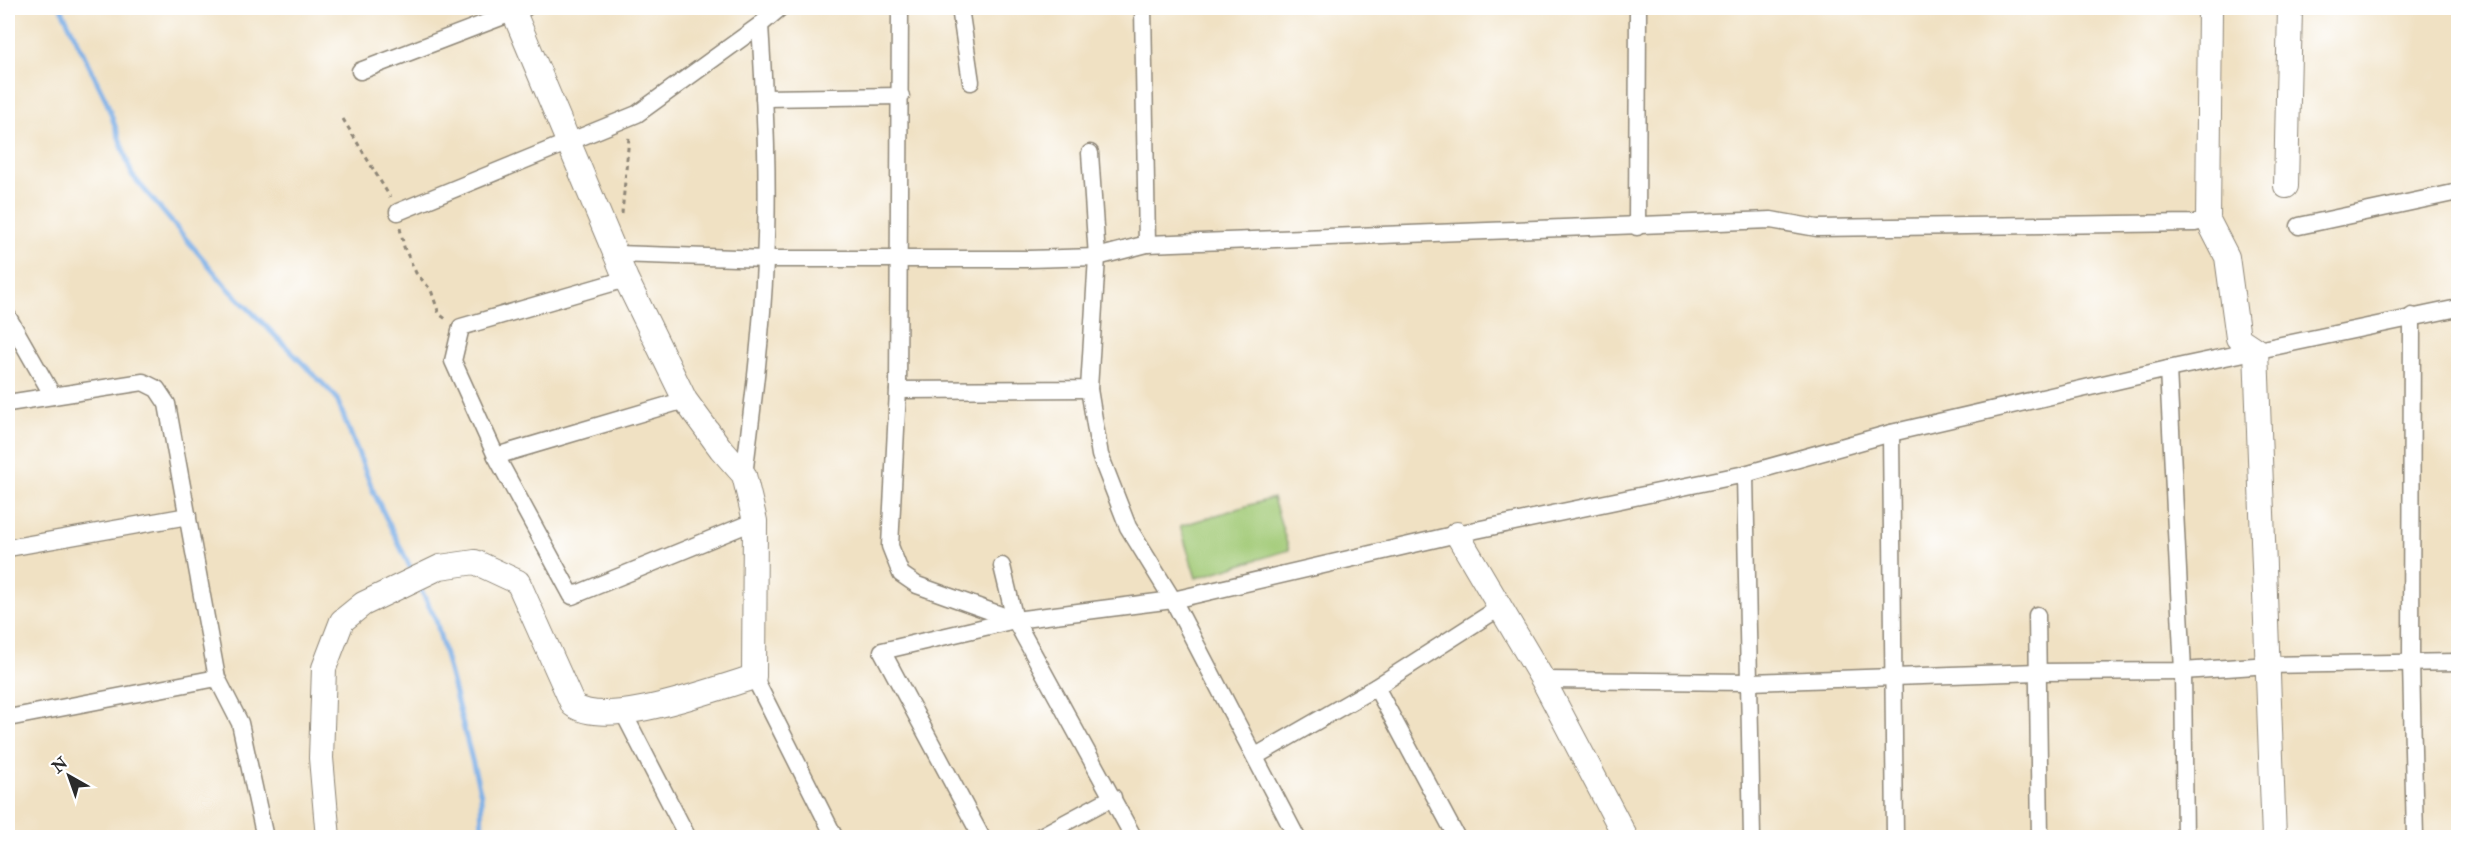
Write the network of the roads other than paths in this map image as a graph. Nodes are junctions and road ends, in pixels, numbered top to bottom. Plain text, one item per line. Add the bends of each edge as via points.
1 (780, 8) edge
2 (900, 8) edge
3 (960, 8) edge
4 (1143, 8) edge
5 (1638, 8) edge
6 (2210, 8) edge
7 (2290, 8) edge
8 (517, 9) edge
9 (760, 25) junction
10 (360, 71) dead end
11 (971, 82) dead end
12 (901, 96) junction
13 (764, 98) junction
14 (569, 144) junction
15 (1090, 153) dead end
16 (2286, 186) dead end
17 (2458, 192) edge
18 (398, 212) dead end
19 (2208, 220) junction
20 (2299, 226) dead end
21 (1638, 227) junction
22 (1147, 244) junction
23 (617, 254) junction
24 (1097, 257) junction
25 (765, 259) junction
26 (898, 260) junction
27 (626, 279) junction
28 (2458, 308) edge
29 (2412, 316) junction
30 (8, 317) edge
31 (2256, 350) junction
32 (2168, 369) junction
33 (1089, 389) junction
34 (898, 390) junction
35 (53, 396) junction
36 (685, 400) junction
37 (8, 403) edge
38 (1891, 433) junction
39 (496, 456) junction
40 (744, 474) junction
41 (1745, 474) junction
42 (188, 516) junction
43 (755, 521) junction
44 (1457, 534) junction
45 (8, 548) edge
46 (1002, 566) dead end
47 (1173, 600) junction
48 (1499, 608) junction
49 (2037, 615) dead end
50 (1015, 620) junction
51 (2411, 662) junction
52 (2458, 662) edge
53 (2269, 665) junction
54 (2183, 671) junction
55 (2038, 672) junction
56 (1892, 676) junction
57 (754, 677) junction
58 (218, 678) junction
59 (1543, 680) junction
60 (1750, 682) junction
61 (1376, 687) junction
62 (624, 714) junction
63 (8, 718) edge
64 (1256, 756) junction
65 (1113, 797) junction
66 (265, 837) edge
67 (328, 837) edge
68 (688, 837) edge
69 (835, 837) edge
70 (982, 837) edge
71 (1037, 837) edge
72 (1134, 837) edge
73 (1297, 837) edge
74 (1457, 837) edge
75 (1626, 837) edge
76 (1752, 837) edge
77 (1895, 837) edge
78 (2040, 837) edge
79 (2185, 837) edge
80 (2274, 837) edge
81 (2415, 837) edge

1 - 9 street
2 - 12 street
3 - 11 street
4 - 22 street
5 - 21 street
6 - 19 street
7 - 16 street
8 - 10 street
8 - 14 street
9 - 13 street
9 - 14 street via 631,117
12 - 13 street
12 - 26 street
13 - 25 street
14 - 18 street
14 - 23 street
15 - 24 street
17 - 20 street
19 - 21 street via 1817,228 1771,220
19 - 31 street via 2227,257 2238,338
21 - 22 street
22 - 24 street
23 - 25 street
23 - 27 street
24 - 26 street
24 - 33 street
25 - 26 street
25 - 40 street via 758,366
26 - 34 street
27 - 36 street
27 - 39 street via 461,327 453,362
28 - 29 street
29 - 31 street
29 - 51 street
30 - 35 street
31 - 32 street
31 - 53 street
32 - 38 street
32 - 54 street
33 - 34 street
33 - 47 street via 1100,455 1128,527
34 - 50 street via 890,546 901,574 917,585
35 - 37 street
35 - 42 street via 143,382 158,389 167,404
36 - 39 street
36 - 40 street
38 - 41 street
38 - 56 street
39 - 43 street via 572,596
40 - 43 street
41 - 44 street
41 - 60 street
42 - 45 street
42 - 58 street
43 - 57 street
44 - 47 street
44 - 48 street
46 - 50 street
47 - 50 street
47 - 64 street
48 - 59 street
48 - 61 street
49 - 55 street
50 - 65 street
50 - 70 street via 882,651
51 - 52 street
51 - 53 street
51 - 81 street
53 - 54 street
53 - 80 street
54 - 55 street
54 - 79 street
55 - 56 street
55 - 78 street
56 - 60 street
56 - 77 street
57 - 62 street
57 - 69 street
58 - 63 street
58 - 66 street via 240,723
59 - 60 street
59 - 75 street
60 - 76 street
61 - 64 street
61 - 74 street
62 - 67 street via 582,712 573,705 518,582 475,562 440,567 363,604 342,621 324,668 321,758
62 - 68 street
64 - 73 street
65 - 71 street
65 - 72 street

